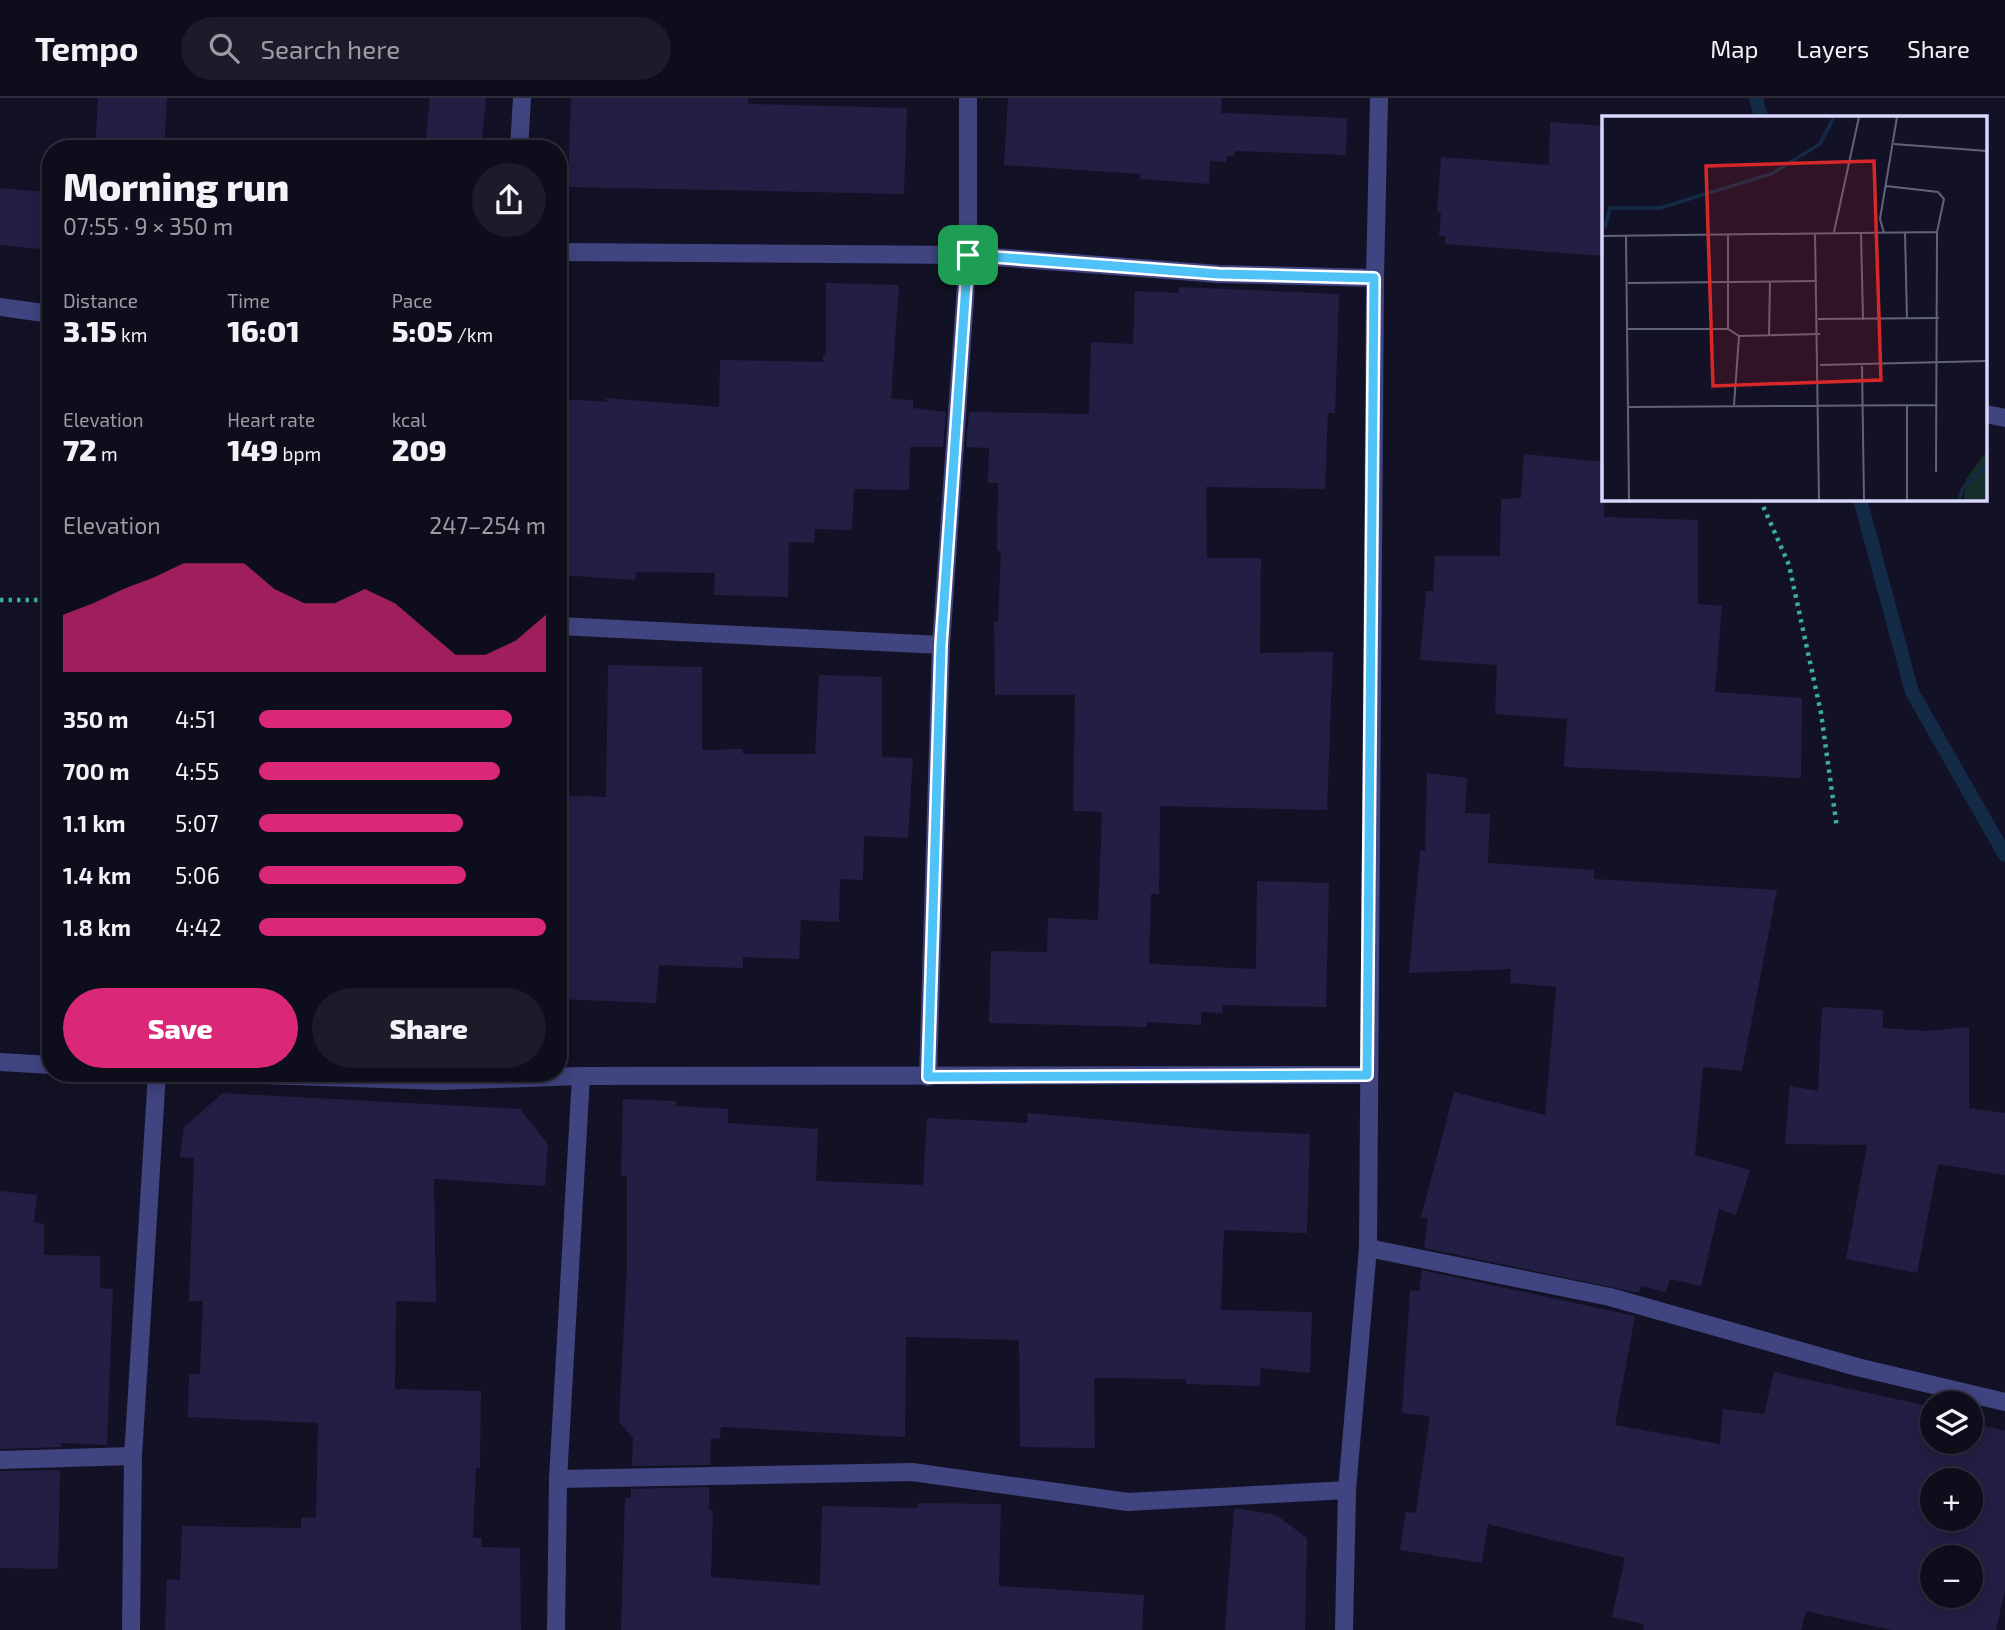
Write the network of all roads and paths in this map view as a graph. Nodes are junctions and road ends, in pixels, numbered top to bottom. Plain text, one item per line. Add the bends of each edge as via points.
1 (522, 98) edge
2 (968, 98) edge
3 (1380, 98) edge
4 (520, 140) edge
5 (567, 252) edge
6 (968, 255) junction
7 (1374, 278) junction
8 (0, 307) edge
9 (42, 313) edge
10 (1760, 500) edge
11 (0, 600) edge
12 (42, 600) edge
13 (567, 626) edge
14 (941, 645) junction
15 (1837, 828) dead end
16 (0, 1062) edge
17 (42, 1064) edge
18 (1367, 1075) junction
19 (567, 1076) edge
20 (581, 1076) junction
21 (928, 1077) junction
22 (156, 1082) edge
23 (1368, 1248) junction
24 (2005, 1402) edge
25 (134, 1456) junction
26 (0, 1460) edge
27 (558, 1479) junction
28 (1347, 1490) junction
29 (131, 1630) edge
30 (556, 1630) edge
31 (1344, 1630) edge

1 - 4 street
2 - 6 street
3 - 7 street
5 - 6 street
6 - 7 street via 1219,274
6 - 14 street
7 - 18 street
8 - 9 street
10 - 15 path via 1789,565 1821,713
11 - 12 path
13 - 14 street
14 - 21 street
16 - 17 street
18 - 21 street
18 - 23 street
19 - 20 street
20 - 21 street
20 - 27 street
22 - 25 street
23 - 24 street via 1610,1297 1857,1367
23 - 28 street
25 - 26 street
25 - 29 street
27 - 28 street via 912,1472 1128,1502
27 - 30 street
28 - 31 street

